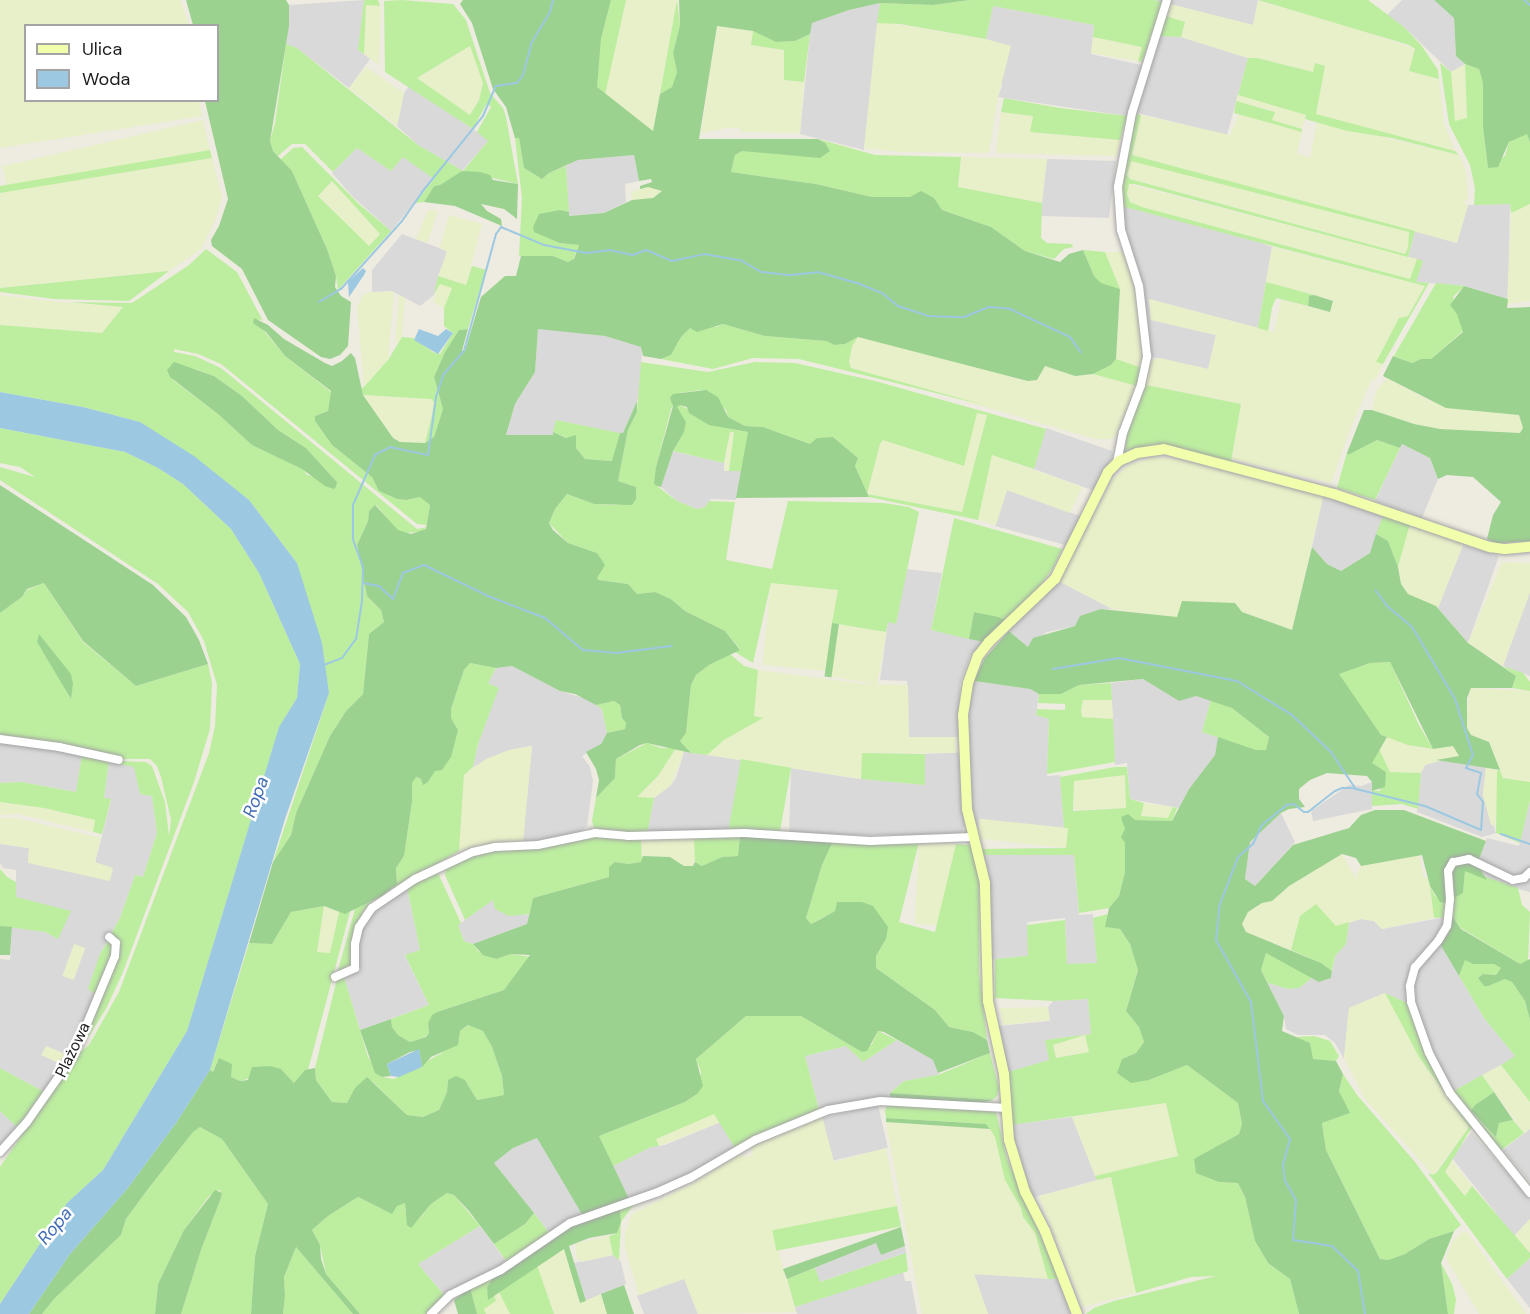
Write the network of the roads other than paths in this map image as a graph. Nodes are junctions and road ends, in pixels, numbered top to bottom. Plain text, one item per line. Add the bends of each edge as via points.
1 (1167, 0) edge
2 (1117, 464) junction
3 (1530, 547) edge
4 (0, 739) edge
5 (119, 760) dead end
6 (973, 837) junction
7 (1530, 872) edge
8 (110, 937) dead end
9 (335, 977) dead end
10 (1007, 1108) junction
11 (0, 1152) edge
12 (1530, 1193) edge
13 (431, 1314) edge
14 (1077, 1314) edge

1 - 2 street via 1132,113 1118,187 1121,230 1139,286 1147,356
2 - 3 street via 1137,453 1164,450 1334,494 1490,547
2 - 6 street via 1108,472 1055,579 978,656 968,683 963,715 967,809
4 - 5 street
6 - 9 street via 870,841 744,833 596,833 538,845 472,852 415,879 372,908 359,927 355,968
6 - 10 street via 985,883 988,1001
7 - 12 street via 1513,880 1469,860 1453,862 1448,871 1447,926 1414,967 1410,986 1410,1002 1429,1053 1450,1093
8 - 11 street, Plażowa via 116,943 115,956 74,1055 27,1122
10 - 13 street via 880,1101 828,1110 755,1140 690,1178 570,1223 501,1270 450,1295
10 - 14 street via 1014,1165

